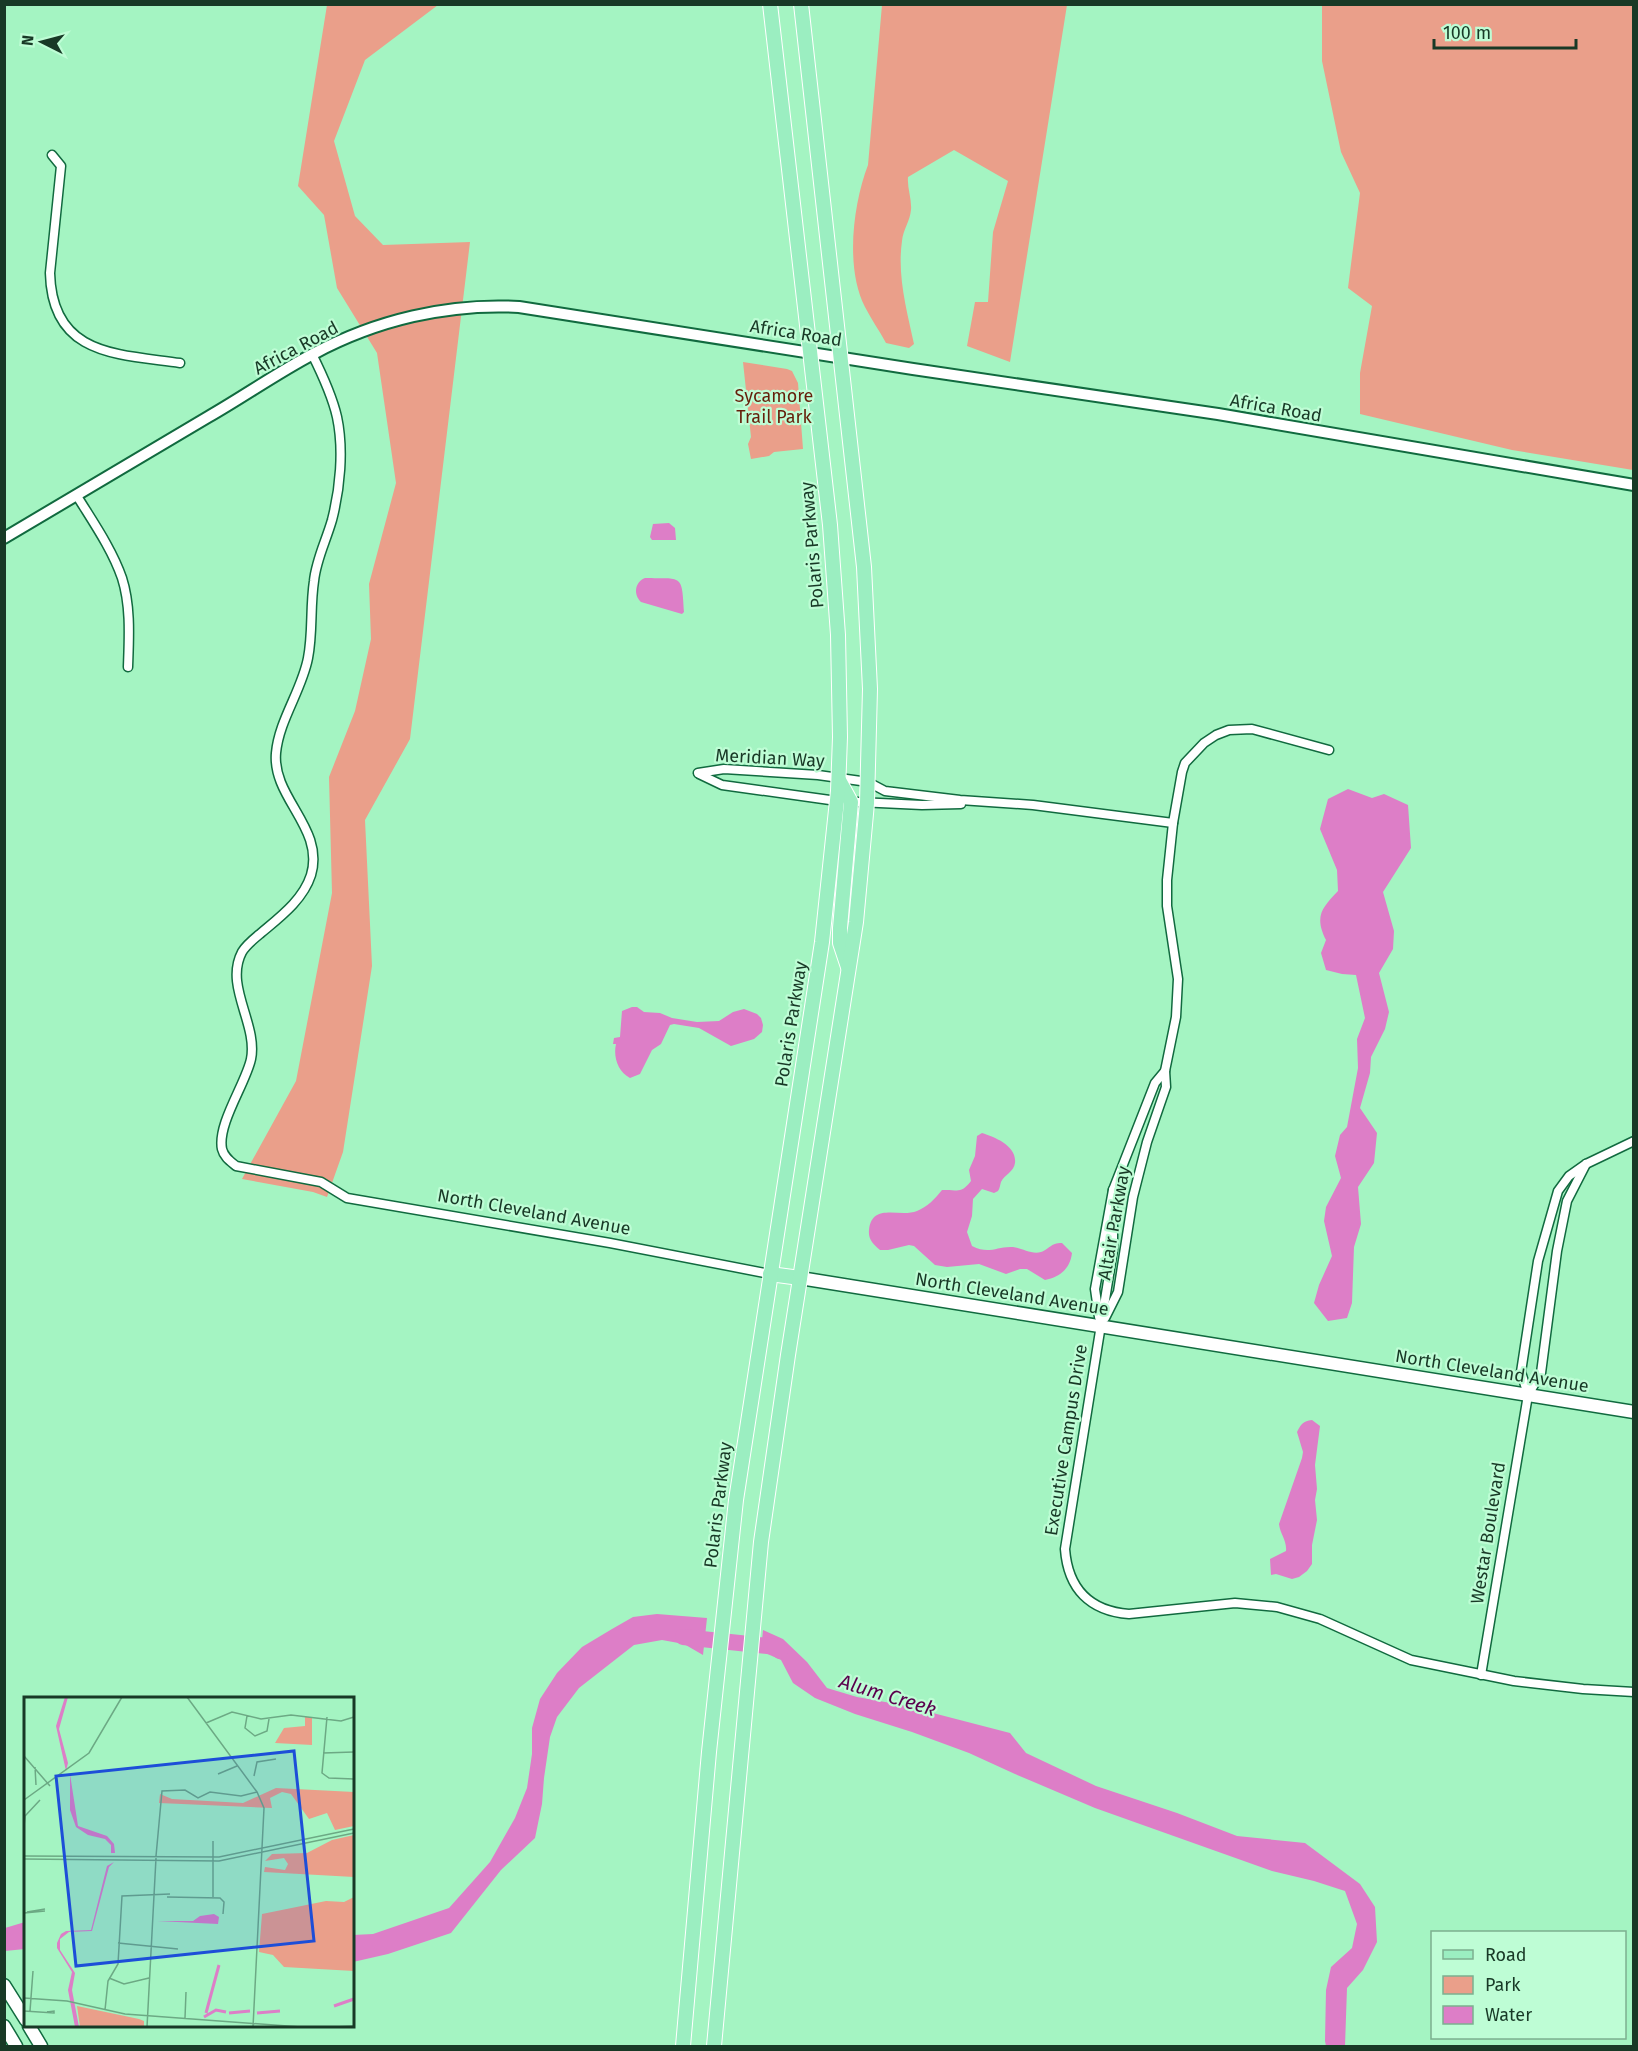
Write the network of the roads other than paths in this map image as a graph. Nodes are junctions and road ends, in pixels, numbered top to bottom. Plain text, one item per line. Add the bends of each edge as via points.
1 (770, 4) edge
2 (801, 4) edge
3 (52, 155) dead end
4 (810, 352) junction
5 (312, 354) junction
6 (842, 357) junction
7 (180, 363) dead end
8 (1634, 485) edge
9 (77, 496) junction
10 (4, 538) edge
11 (128, 667) dead end
12 (1329, 750) dead end
13 (839, 779) junction
14 (868, 782) junction
15 (844, 801) junction
16 (982, 802) junction
17 (867, 803) junction
18 (1173, 823) junction
19 (849, 969) junction
20 (1165, 1071) junction
21 (1634, 1141) edge
22 (1586, 1164) junction
23 (770, 1274) junction
24 (800, 1278) junction
25 (1100, 1327) junction
26 (1528, 1395) junction
27 (1634, 1412) edge
28 (1481, 1675) junction
29 (1634, 1692) edge
30 (4, 1985) edge
31 (24, 2017) edge
32 (4, 2026) edge
33 (29, 2027) edge
34 (16, 2046) edge
35 (41, 2046) edge
36 (683, 2046) edge
37 (714, 2046) edge

1 - 4 main road, Polaris Parkway
2 - 6 main road
3 - 7 street via 61,166 50,286 63,322 97,349
4 - 5 street, Africa Road via 490,305 444,309 402,319
4 - 6 street, Africa Road
4 - 13 main road, Polaris Parkway via 838,635
5 - 9 street, Africa Road
5 - 23 street, North Cleveland Avenue via 338,418 338,492 314,580 308,659 276,752 284,791 307,830 314,860 304,890 242,952 238,989 252,1037 251,1059 226,1121 222,1149 236,1166 321,1182 347,1198
6 - 8 street, Africa Road via 1218,414
6 - 14 main road via 868,630
9 - 10 street, Africa Road
9 - 11 street via 122,579
12 - 18 street, Altair Parkway via 1252,729 1216,735 1185,763
13 - 14 street, Meridian Way
13 - 15 main road
13 - 15 street, Meridian Way via 755,770 698,773 722,785
14 - 16 street, Meridian Way via 885,791
14 - 17 main road
15 - 17 street, Meridian Way
15 - 19 main road via 840,943
15 - 23 main road, Polaris Parkway
16 - 17 street, Meridian Way
16 - 18 street, Meridian Way
17 - 19 main road
18 - 20 street, Altair Parkway via 1167,906 1178,979
19 - 24 main road
20 - 25 street, Altair Parkway via 1166,1087 1133,1197 1118,1292
20 - 25 street, Altair Parkway via 1155,1083 1113,1190 1095,1289
21 - 22 street, Westar Boulevard
22 - 26 street, Westar Boulevard via 1567,1201 1541,1373
22 - 26 street, Westar Boulevard via 1569,1176 1558,1191 1545,1232 1521,1372
23 - 24 main road, North Cleveland Avenue
23 - 36 main road, Polaris Parkway via 724,1605
24 - 25 main road, North Cleveland Avenue
24 - 37 main road via 761,1542
25 - 26 main road, North Cleveland Avenue
25 - 28 street, Executive Campus Drive via 1065,1549 1069,1573 1084,1597 1103,1609 1129,1614 1235,1603 1277,1607 1320,1619 1411,1660
26 - 27 main road, North Cleveland Avenue
26 - 28 street, Westar Boulevard
28 - 29 street, Executive Campus Drive
30 - 31 main road
32 - 34 main road
33 - 35 main road

